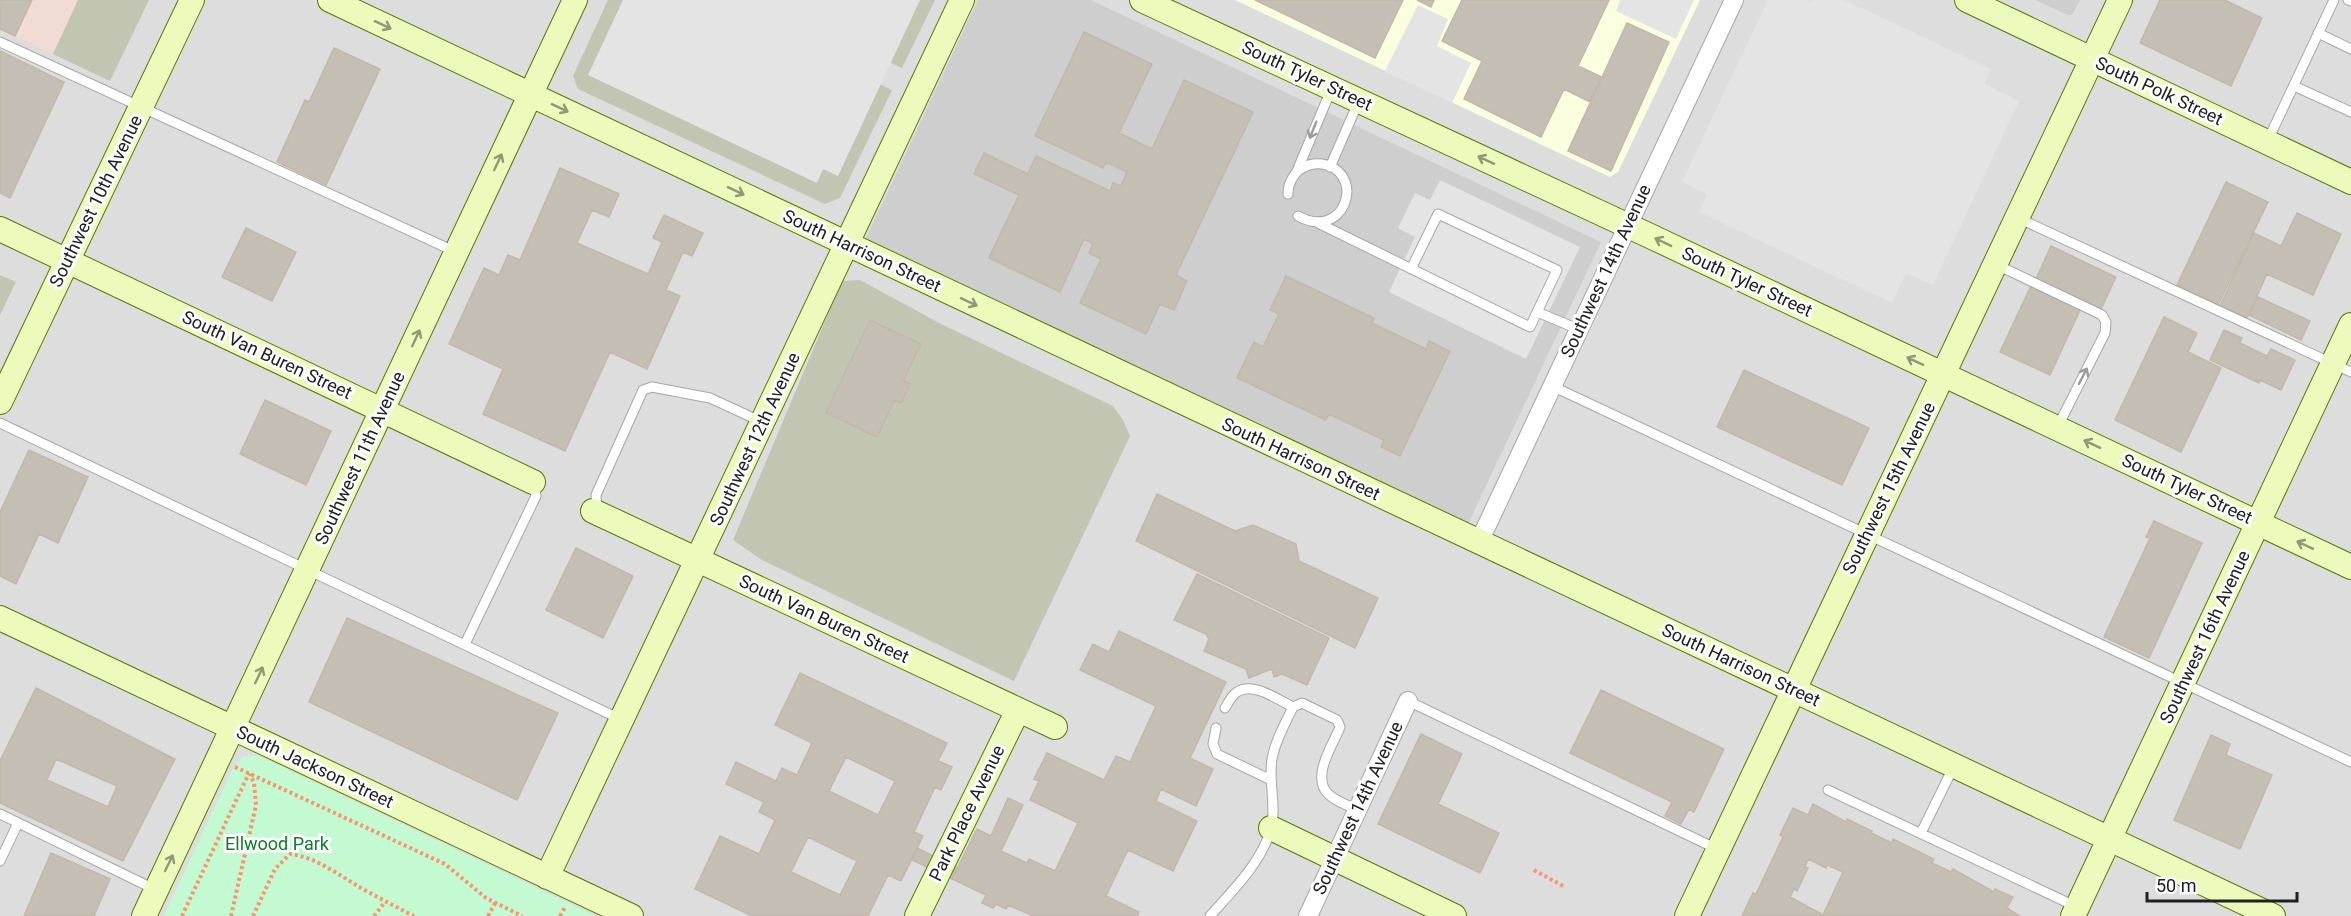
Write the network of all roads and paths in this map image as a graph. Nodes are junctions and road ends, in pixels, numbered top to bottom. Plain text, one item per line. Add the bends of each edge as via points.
1 (192, 0) edge
2 (330, 0) edge
3 (575, 0) edge
4 (962, 0) edge
5 (1142, 0) edge
6 (1734, 0) edge
7 (1967, 0) edge
8 (2120, 0) edge
9 (2334, 0) edge
10 (2318, 33) junction
11 (0, 42) edge
12 (2351, 49) edge
13 (2091, 60) junction
14 (2294, 86) junction
15 (1332, 88) junction
16 (530, 94) junction
17 (1359, 101) junction
18 (142, 107) junction
19 (2351, 112) edge
20 (2267, 142) junction
21 (1330, 167) junction
22 (1296, 172) junction
23 (2351, 182) edge
24 (1288, 194) dead end
25 (1298, 216) dead end
26 (2016, 217) junction
27 (1318, 223) junction
28 (1627, 225) junction
29 (0, 229) edge
30 (846, 243) junction
31 (456, 252) junction
32 (67, 261) junction
33 (1995, 263) junction
34 (1411, 269) junction
35 (1537, 312) junction
36 (2351, 325) edge
37 (1578, 329) junction
38 (2342, 368) edge
39 (1943, 374) junction
40 (1552, 386) junction
41 (0, 402) edge
42 (382, 410) junction
43 (0, 423) edge
44 (763, 423) junction
45 (2057, 428) junction
46 (533, 482) joint
47 (595, 511) joint
48 (2259, 523) junction
49 (1866, 533) junction
50 (1479, 542) junction
51 (698, 560) junction
52 (2351, 567) edge
53 (308, 569) junction
54 (0, 618) edge
55 (465, 644) junction
56 (2183, 684) junction
57 (1793, 689) junction
58 (1408, 700) joint
59 (1293, 707) junction
60 (1225, 708) dead end
61 (1018, 710) junction
62 (622, 720) junction
63 (1056, 727) dead end
64 (234, 728) junction
65 (1216, 728) dead end
66 (2351, 762) edge
67 (1954, 765) junction
68 (235, 767) dead end
69 (249, 774) junction
70 (1271, 780) junction
71 (1828, 790) dead end
72 (1358, 810) junction
73 (0, 814) edge
74 (18, 823) junction
75 (1271, 828) junction
76 (1921, 833) junction
77 (2109, 839) junction
78 (1718, 849) junction
79 (1335, 860) junction
80 (0, 861) edge
81 (1534, 870) dead end
82 (548, 877) junction
83 (1563, 886) dead end
84 (156, 890) junction
85 (385, 902) junction
86 (495, 903) junction
87 (565, 907) dead end
88 (2075, 911) edge
89 (144, 916) edge
90 (182, 916) edge
91 (231, 916) edge
92 (253, 916) edge
93 (374, 916) edge
94 (414, 916) edge
95 (489, 916) edge
96 (522, 916) edge
97 (560, 916) edge
98 (631, 916) edge
99 (917, 916) edge
100 (1210, 916) edge
101 (1308, 916) edge
102 (1454, 916) edge
103 (1686, 916) edge
104 (2273, 916) edge

1 - 18 main road, Southwest 10th Avenue
2 -> 16 main road, South Harrison Street
3 - 16 main road, Southwest 11th Avenue
4 - 30 main road, Southwest 12th Avenue
5 - 15 main road, South Tyler Street
6 - 28 street, Southwest 14th Avenue
7 - 13 main road, South Polk Street
8 - 13 main road, Southwest 15th Avenue
9 - 10 lane
10 - 12 lane
10 - 14 lane
11 - 18 lane
13 - 20 main road, South Polk Street
13 - 26 main road, Southwest 15th Avenue
14 - 19 lane
14 - 20 lane
15 - 17 main road, South Tyler Street
15 -> 22 lane
16 -> 30 main road, South Harrison Street
31 -> 16 main road, Southwest 11th Avenue
17 - 21 lane
28 -> 17 main road, South Tyler Street
18 - 31 lane
18 - 32 main road, Southwest 10th Avenue
20 - 23 main road, South Polk Street
21 - 22 lane via 1314,164
21 - 27 lane via 1345,182 1346,201 1336,217
22 - 24 lane
25 - 27 lane
26 - 33 main road, Southwest 15th Avenue
26 - 38 lane
27 - 34 lane
28 - 37 street, Southwest 14th Avenue
39 -> 28 main road, South Tyler Street
29 - 32 main road, South Van Buren Street
30 - 44 main road, Southwest 12th Avenue
30 -> 50 main road, South Harrison Street
42 -> 31 main road, Southwest 11th Avenue
32 - 41 main road, Southwest 10th Avenue
32 - 42 main road, South Van Buren Street
33 - 39 main road, Southwest 15th Avenue
45 -> 33 lane via 2105,333 2106,322 2102,315
34 - 35 lane via 1530,327
34 - 35 lane via 1438,214 1557,270
35 - 37 lane
36 - 38 main road, Southwest 16th Avenue
37 - 40 street, Southwest 14th Avenue
38 - 48 main road, Southwest 16th Avenue
39 - 45 main road, South Tyler Street
39 - 49 main road, Southwest 15th Avenue
40 - 49 lane
40 - 50 street, Southwest 14th Avenue
42 - 46 main road, South Van Buren Street
42 - 53 main road, Southwest 11th Avenue
43 - 53 lane
44 - 47 lane via 710,398 652,387 643,390 596,495
44 - 51 main road, Southwest 12th Avenue
48 -> 45 main road, South Tyler Street
46 - 55 lane via 536,496
47 - 51 main road, South Van Buren Street
52 -> 48 main road, South Tyler Street
48 - 56 main road, Southwest 16th Avenue
49 - 56 lane
49 - 57 main road, Southwest 15th Avenue
50 - 57 main road, South Harrison Street
51 - 61 main road, South Van Buren Street
51 - 62 main road, Southwest 12th Avenue
53 - 55 lane
64 -> 53 main road, Southwest 11th Avenue
54 - 64 main road, South Jackson Street
55 - 62 lane
56 - 66 lane
56 - 77 main road, Southwest 16th Avenue
57 - 67 main road, South Harrison Street
57 - 78 main road, Southwest 15th Avenue
58 - 72 street, Southwest 14th Avenue
58 - 78 lane
59 - 60 lane via 1247,688 1236,692
59 - 70 lane via 1272,759
59 - 72 lane via 1302,704 1337,720 1340,727 1321,779 1327,793
61 - 63 main road, South Van Buren Street
61 - 99 main road, Park Place Avenue
62 - 82 main road, Southwest 12th Avenue
64 - 82 main road, South Jackson Street
84 -> 64 main road, Southwest 11th Avenue
65 - 70 lane via 1213,744 1217,754
67 - 76 lane
67 - 77 main road, South Harrison Street
68 - 69 path
69 - 86 path via 445,864
69 - 90 path
69 - 91 path via 255,783 256,805
70 - 75 lane
71 - 76 lane
72 - 79 street, Southwest 14th Avenue
73 - 74 lane
74 - 80 lane
74 - 84 lane
75 - 79 main road
75 - 100 lane via 1248,872
76 - 88 lane
77 - 88 main road, Southwest 16th Avenue
77 - 104 main road, South Harrison Street
78 - 103 main road, Southwest 15th Avenue
79 - 101 street, Southwest 14th Avenue
79 - 102 main road
81 - 83 path
82 - 98 main road, South Jackson Street
84 - 89 main road, Southwest 11th Avenue
85 - 92 path via 315,861 290,854 275,869
85 - 93 path
85 - 94 path
86 - 95 path
86 - 96 path
87 - 97 path

